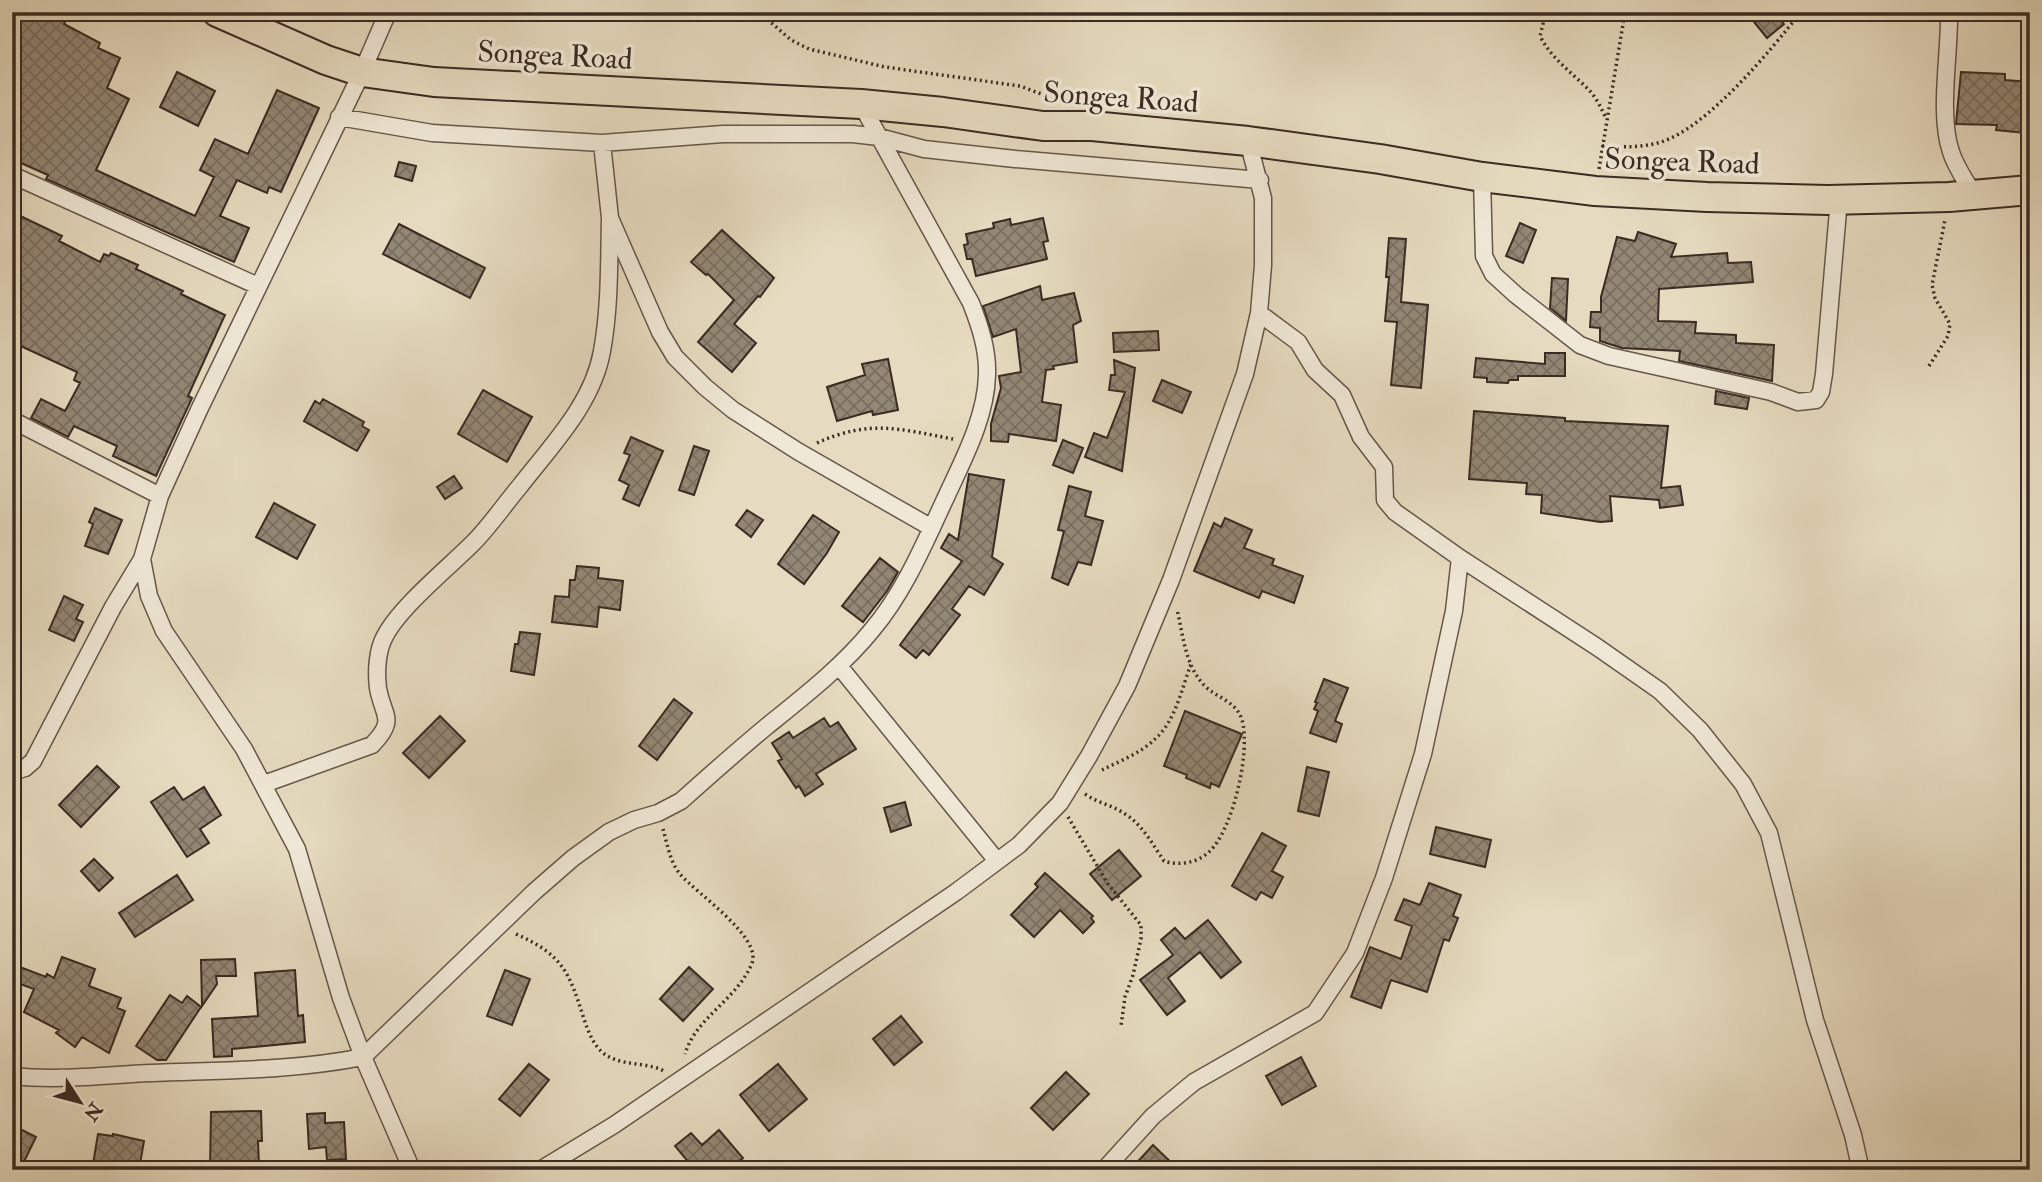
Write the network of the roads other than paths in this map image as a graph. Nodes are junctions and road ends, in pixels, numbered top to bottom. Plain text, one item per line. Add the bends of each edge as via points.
1 (216, 12) edge
2 (388, 12) edge
3 (1949, 12) edge
4 (362, 72) junction
5 (861, 104) junction
6 (339, 117) junction
7 (879, 137) junction
8 (1248, 141) junction
9 (602, 143) junction
10 (12, 175) edge
11 (1482, 177) junction
12 (1260, 180) junction
13 (2030, 190) edge
14 (1962, 196) junction
15 (1839, 199) junction
16 (611, 218) junction
17 (258, 286) junction
18 (1259, 313) junction
19 (12, 420) edge
20 (160, 496) junction
21 (932, 528) junction
22 (1460, 558) junction
23 (142, 559) junction
24 (839, 666) junction
25 (12, 772) edge
26 (264, 784) junction
27 (997, 861) junction
28 (363, 1057) junction
29 (12, 1076) edge
30 (412, 1170) edge
31 (540, 1170) edge
32 (1104, 1170) edge
33 (1858, 1170) edge

1 - 4 highway, Songea Road
2 - 4 street
3 - 14 street via 1946,119
4 - 5 highway, Songea Road via 434,82
4 - 6 street
5 - 7 street
5 - 8 highway, Songea Road via 1043,125 1092,125
6 - 9 street via 432,133
6 - 17 street
7 - 9 street via 767,133
7 - 12 street via 925,149
7 - 21 street via 979,321 986,350 985,396 970,443
8 - 11 highway, Songea Road
8 - 12 street
9 - 16 street
10 - 17 street
11 - 15 highway, Songea Road via 1595,191
11 - 15 street via 1484,256 1493,274 1580,345 1798,402 1816,401 1821,393
12 - 18 street via 1263,265
13 - 14 highway, Songea Road
14 - 15 highway, Songea Road
16 - 21 street via 660,332 675,357 705,387 799,452
16 - 26 street via 607,312 594,379 556,441 481,535 393,622 383,638 378,688 387,714 384,732 372,745
17 - 20 street
18 - 22 street via 1298,342 1315,370 1342,395 1361,437 1384,467 1388,505
18 - 27 street via 1245,374 1171,580 1127,686 1060,803
19 - 20 street
20 - 23 street
21 - 24 street via 892,603
22 - 32 street via 1454,611 1420,765 1355,953 1315,1013 1194,1082 1153,1116
22 - 33 street via 1660,691 1700,730 1743,784 1769,833 1815,1020 1853,1135
23 - 25 street via 33,761
23 - 26 street via 149,596 164,631
24 - 27 street
24 - 28 street via 681,801 609,832 573,858
26 - 28 street via 297,849
27 - 31 street via 614,1125
28 - 29 street via 248,1071 40,1079
28 - 30 street

